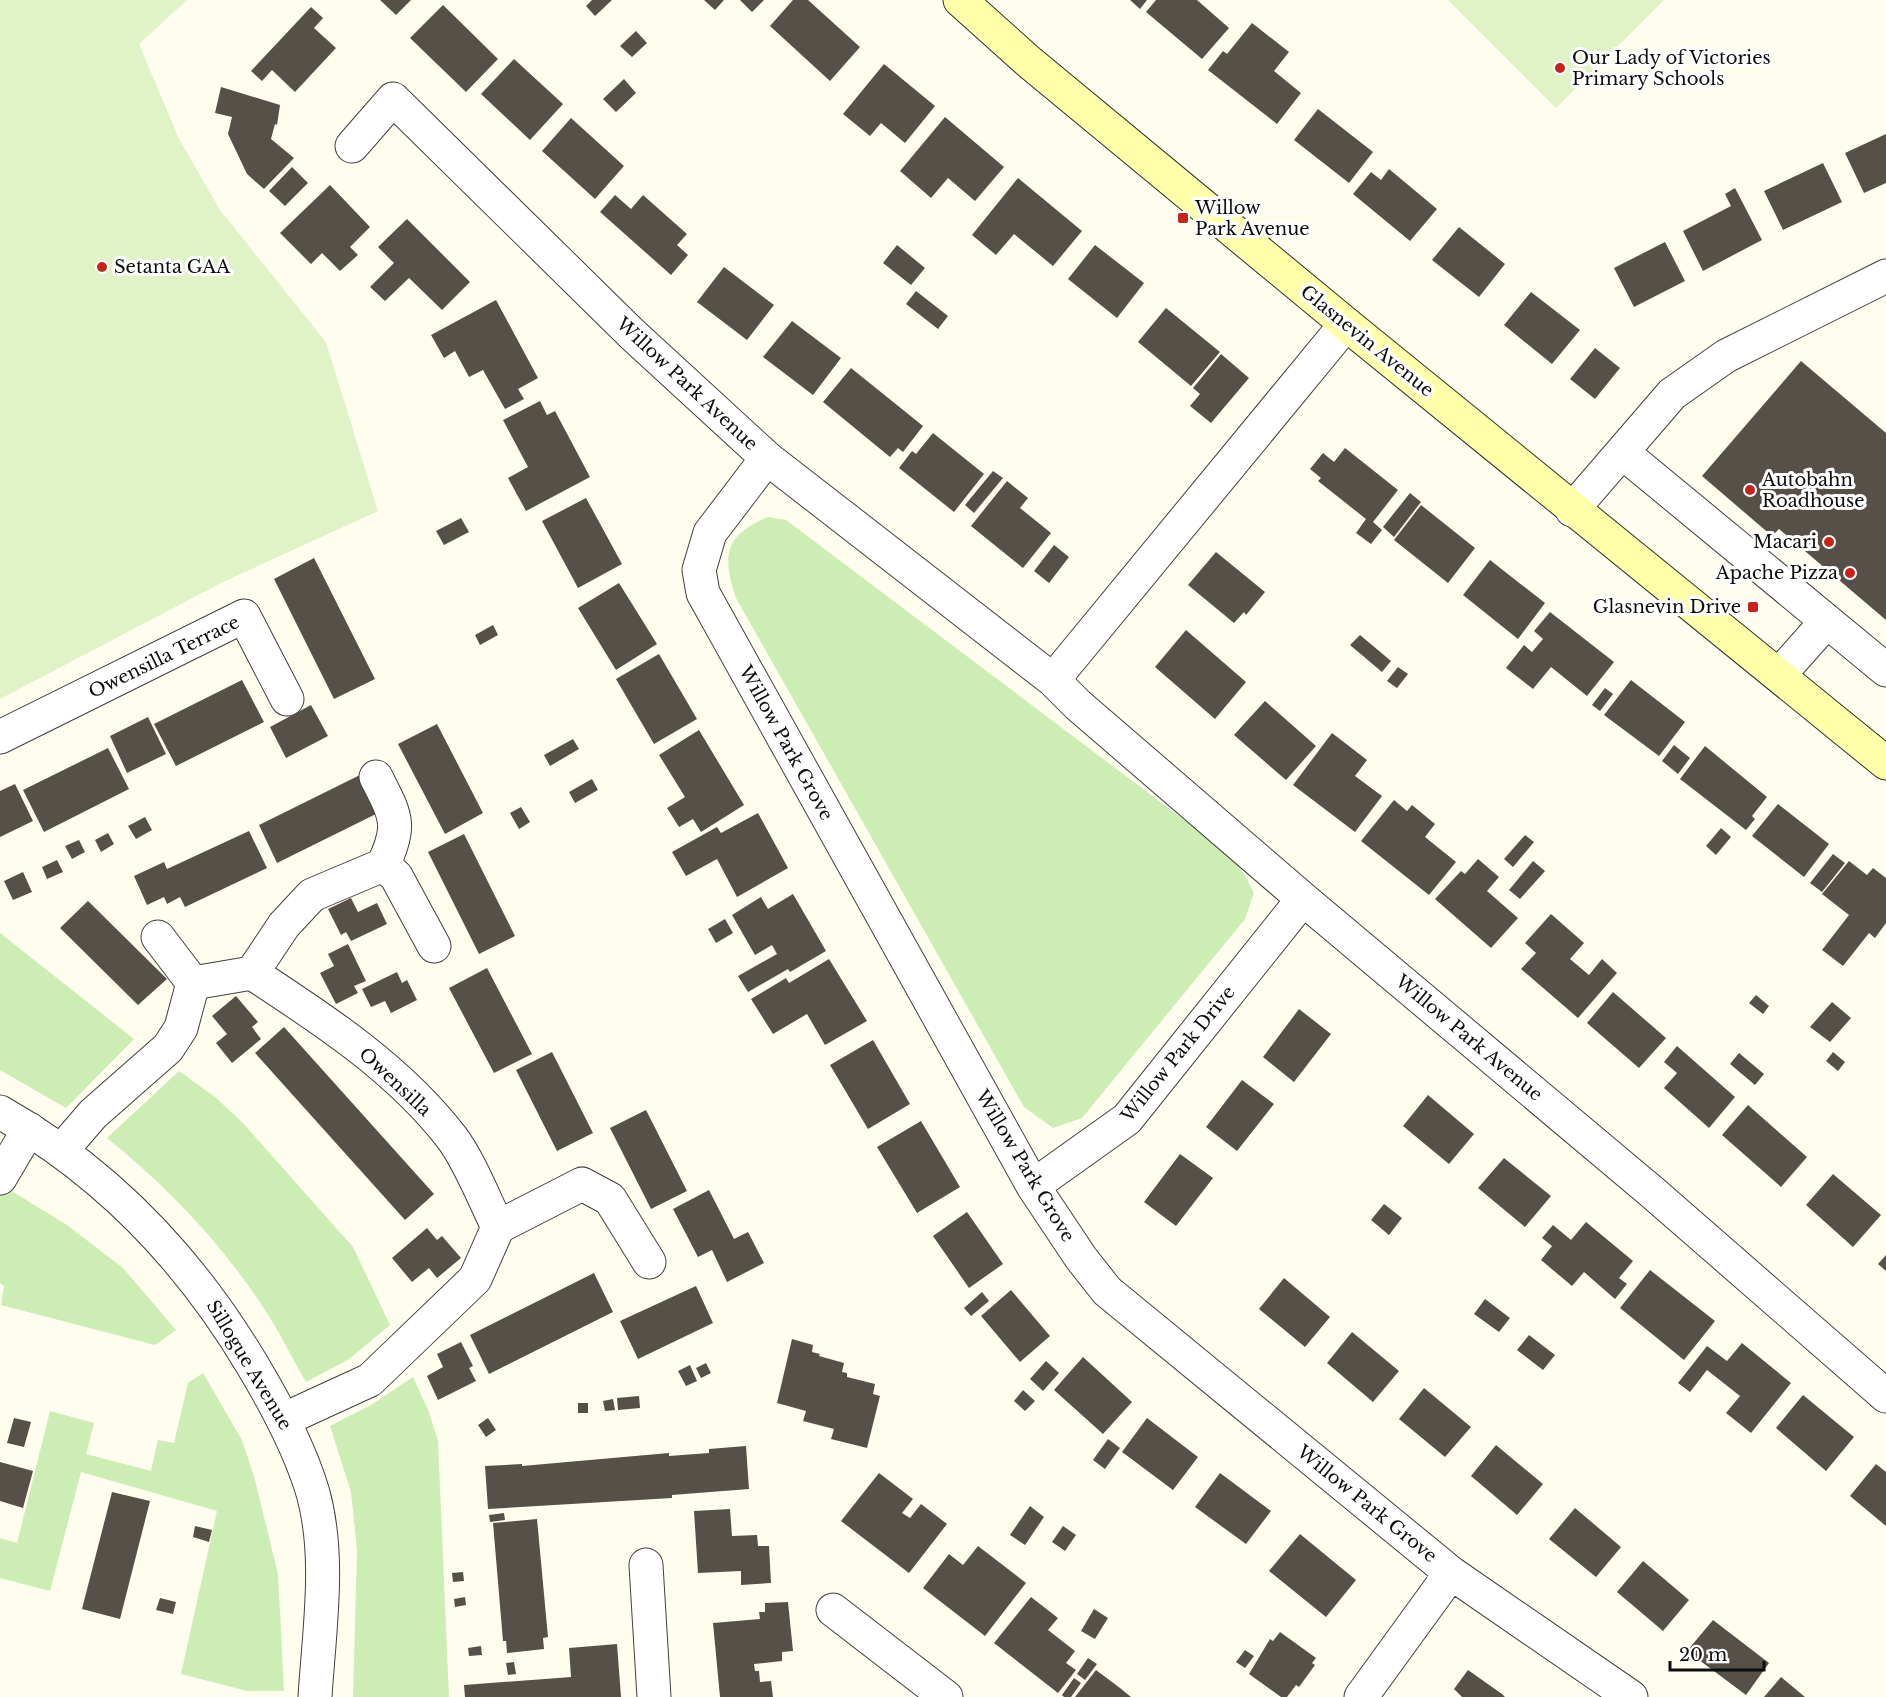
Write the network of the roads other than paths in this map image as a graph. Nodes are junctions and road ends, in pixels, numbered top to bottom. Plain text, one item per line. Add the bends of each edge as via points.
1 (960, 0) edge
2 (352, 146) dead end
3 (1886, 276) edge
4 (1346, 324) junction
5 (1622, 452) junction
6 (767, 458) junction
7 (1572, 510) junction
8 (1827, 621) junction
9 (1886, 670) edge
10 (1779, 675) junction
11 (1053, 680) junction
12 (287, 699) dead end
13 (0, 737) edge
14 (1886, 763) edge
15 (376, 777) dead end
16 (383, 865) junction
17 (1303, 899) junction
18 (158, 937) dead end
19 (434, 946) dead end
20 (252, 973) junction
21 (193, 983) junction
22 (0, 1112) edge
23 (29, 1129) junction
24 (62, 1150) junction
25 (0, 1178) edge
26 (1033, 1186) junction
27 (498, 1227) junction
28 (649, 1262) dead end
29 (1886, 1396) edge
30 (283, 1420) junction
31 (646, 1565) dead end
32 (1451, 1573) junction
33 (833, 1610) dead end
34 (315, 1697) edge
35 (654, 1697) edge
36 (946, 1697) edge
37 (1361, 1697) edge
38 (1631, 1697) edge

1 - 4 main road, Glasnevin Avenue via 1028,61
2 - 6 street, Willow Park Avenue via 393,99 632,334
3 - 5 street via 1725,356 1672,394
4 - 7 main road, Glasnevin Avenue
4 - 11 street
5 - 7 street
5 - 8 street
6 - 11 street, Willow Park Avenue
6 - 26 street, Willow Park Grove via 710,533 699,570 703,593
7 - 10 main road, Glasnevin Avenue
8 - 9 street
8 - 10 street
10 - 14 main road, Glasnevin Avenue
11 - 17 street, Willow Park Avenue
12 - 13 street, Owensilla Terrace via 244,616
15 - 16 street via 394,814 395,840
16 - 19 street via 396,876
16 - 20 street via 312,896 284,925
17 - 26 street, Willow Park Drive via 1127,1119
17 - 29 street, Willow Park Avenue via 1652,1192
18 - 21 street
20 - 21 street
20 - 27 street, Owensilla via 365,1052 411,1092 453,1139
21 - 24 street via 181,1028 168,1048 93,1114
22 - 23 street, Sillogue Avenue
23 - 24 street, Sillogue Avenue
23 - 25 street
24 - 30 street, Sillogue Avenue via 146,1223 190,1272 229,1326
26 - 32 street, Willow Park Grove via 1107,1291
27 - 28 street via 582,1184 610,1199
27 - 30 street via 474,1279 370,1380
30 - 34 street, Sillogue Avenue via 313,1494 319,1529 322,1564
31 - 35 street
32 - 37 street
32 - 38 street, Willow Park Grove
33 - 36 street

